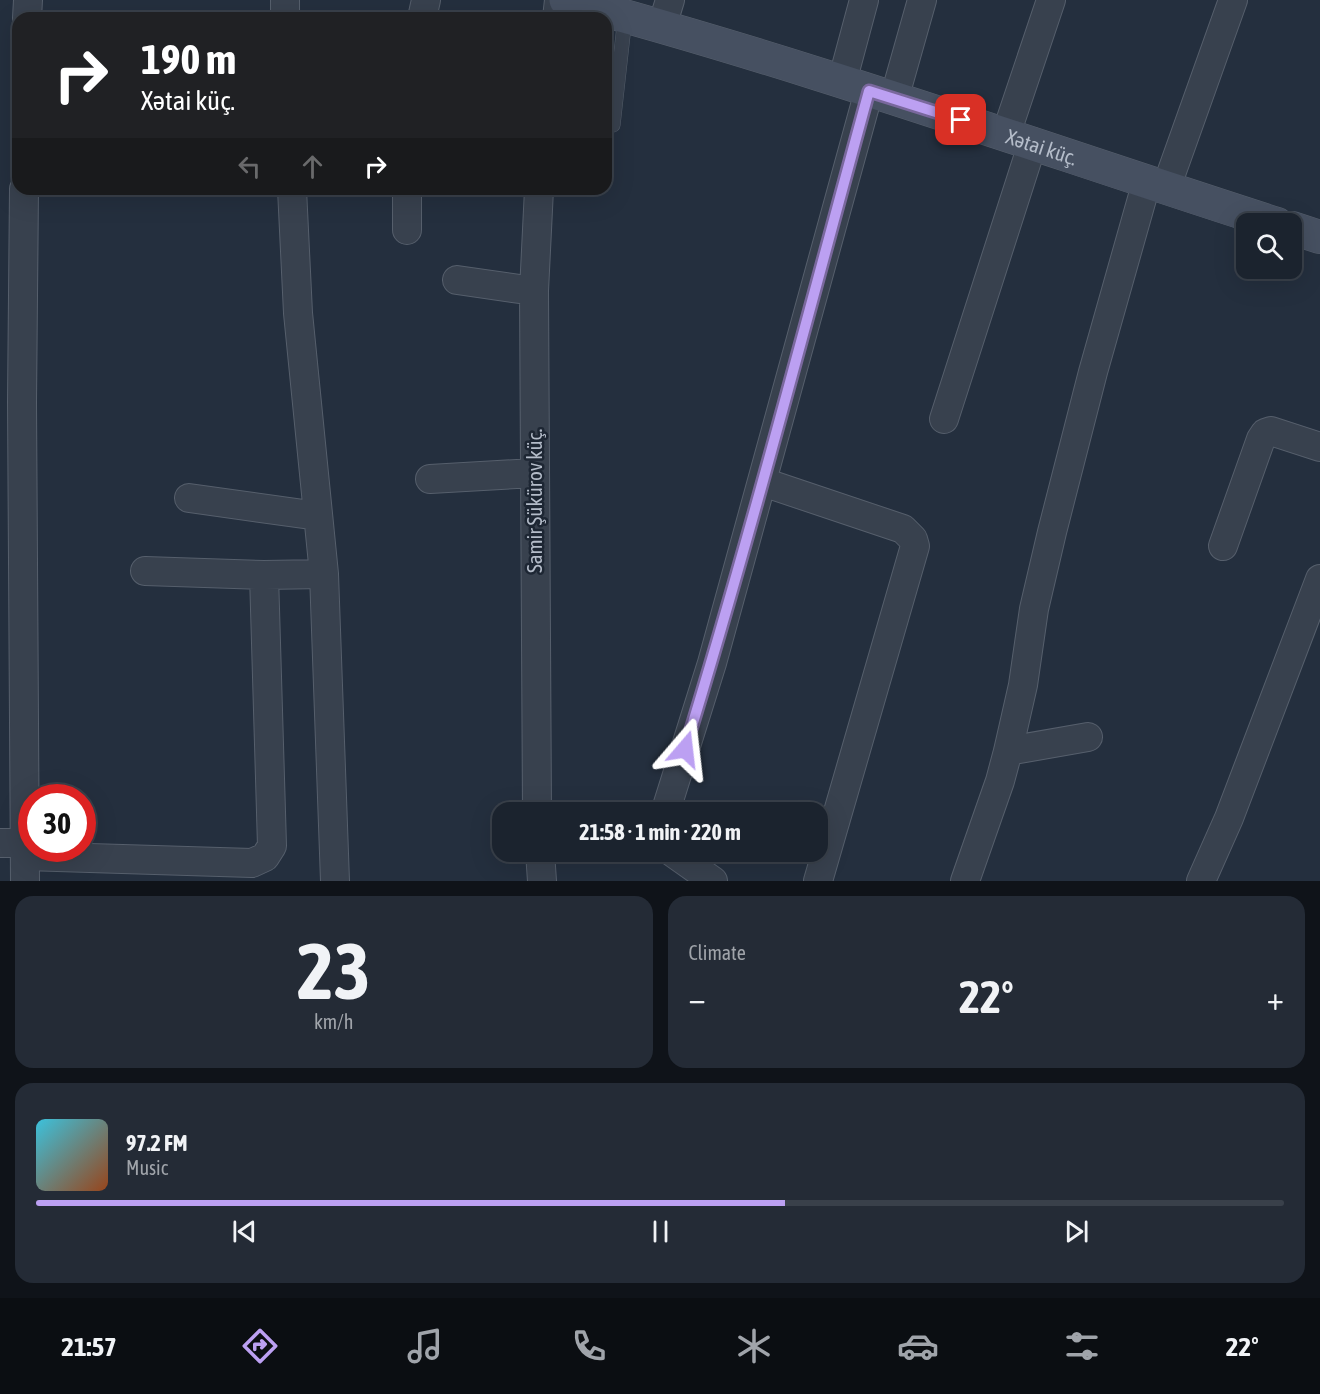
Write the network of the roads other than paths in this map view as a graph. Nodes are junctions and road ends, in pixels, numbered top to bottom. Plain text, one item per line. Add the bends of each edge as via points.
1 (566, 0) edge
2 (864, 0) edge
3 (922, 0) edge
4 (1051, 0) edge
5 (1233, 0) edge
6 (610, 12) edge
7 (612, 12) edge
8 (666, 13) edge
9 (625, 16) junction
10 (868, 90) junction
11 (613, 125) dead end
12 (1019, 138) junction
13 (1157, 184) junction
14 (23, 195) edge
15 (292, 195) edge
16 (407, 195) edge
17 (539, 195) edge
18 (1244, 213) edge
19 (407, 230) dead end
20 (1302, 231) edge
21 (1320, 237) edge
22 (11, 247) edge
23 (458, 280) dead end
24 (534, 291) junction
25 (11, 401) edge
26 (944, 419) dead end
27 (1320, 447) edge
28 (534, 473) junction
29 (430, 479) dead end
30 (763, 482) junction
31 (189, 498) dead end
32 (318, 516) junction
33 (1222, 546) dead end
34 (145, 571) dead end
35 (324, 573) junction
36 (264, 575) junction
37 (1320, 579) edge
38 (1088, 737) dead end
39 (1008, 751) junction
40 (18, 798) edge
41 (537, 802) edge
42 (668, 802) edge
43 (61, 862) edge
44 (541, 862) edge
45 (686, 862) edge
46 (116, 871) edge
47 (335, 881) edge
48 (542, 881) edge
49 (713, 881) edge
50 (819, 881) edge
51 (965, 881) edge
52 (1201, 881) edge

1 - 6 street, Xətai küç.
2 - 10 street
3 - 10 street
4 - 12 street
5 - 13 street
7 - 9 street, Xətai küç.
8 - 9 street, Xətai küç.
8 - 10 street, Xətai küç.
9 - 11 lane
10 - 12 street, Xətai küç.
10 - 30 street
12 - 13 street, Xətai küç.
12 - 26 street
13 - 18 street, Xətai küç.
13 - 39 street via 1093,372 1034,609
14 - 22 street
15 - 32 street via 298,313
16 - 19 street
17 - 24 street, Samir Şükürov küç.
20 - 21 street
22 - 25 street
23 - 24 street
24 - 28 street, Samir Şükürov küç.
25 - 40 street
27 - 33 street via 1271,431 1265,433
28 - 29 street
28 - 41 street, Samir Şükürov küç.
30 - 42 street
30 - 50 street via 903,530 914,539 915,546
31 - 32 street
32 - 35 street
34 - 36 street
35 - 36 street
35 - 47 street
36 - 46 street via 272,846 265,857 252,863
37 - 52 street
38 - 39 street
39 - 51 street
43 - 46 street
44 - 48 street
45 - 49 street

